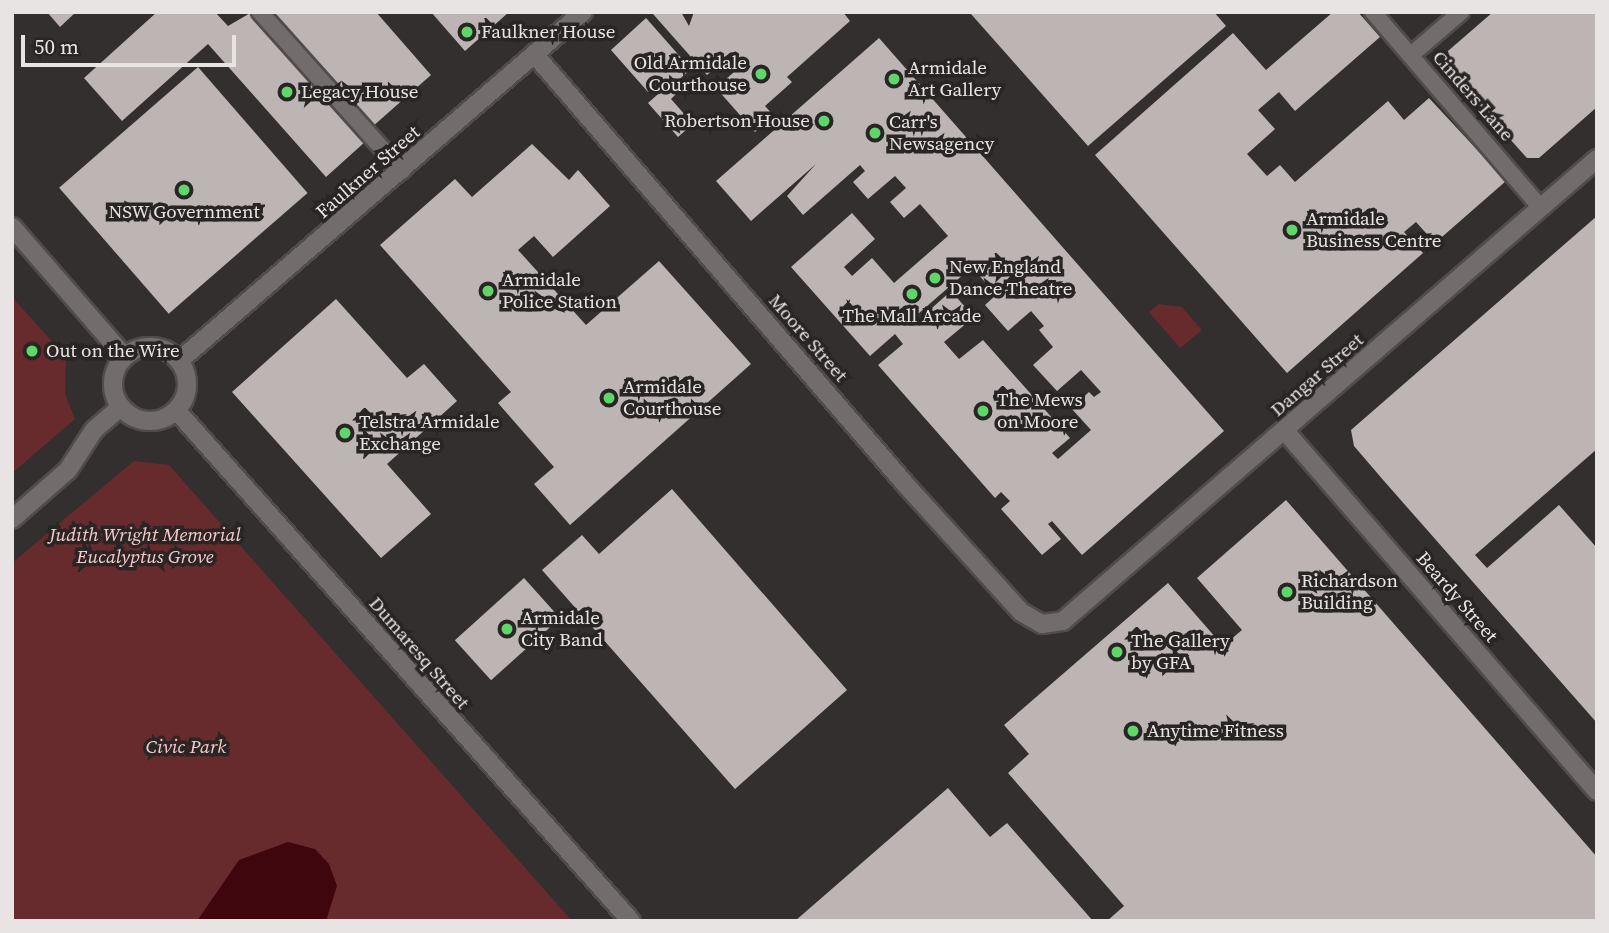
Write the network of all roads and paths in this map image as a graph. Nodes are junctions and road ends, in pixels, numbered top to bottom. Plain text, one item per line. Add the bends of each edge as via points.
1 (260, 12) edge
2 (583, 12) edge
3 (1373, 12) edge
4 (1461, 12) edge
5 (535, 55) junction
6 (1411, 55) junction
7 (1597, 159) edge
8 (402, 171) junction
9 (1541, 208) junction
10 (12, 227) edge
11 (124, 356) junction
12 (179, 361) junction
13 (120, 407) junction
14 (176, 411) junction
15 (1285, 431) junction
16 (12, 519) edge
17 (1063, 621) joint
18 (1597, 791) edge
19 (631, 921) edge

1 - 8 lane
2 - 5 street, Faulkner Street
3 - 6 lane, Cinders Lane
4 - 6 lane
5 - 8 street, Faulkner Street
5 - 17 street, Moore Street via 1021,612 1042,624
6 - 9 lane, Cinders Lane
7 - 9 street, Dangar Street
8 - 12 street, Faulkner Street
9 - 15 street, Dangar Street
10 - 11 street
11 - 12 street via 152,346
11 - 13 street via 112,381
12 - 14 street via 187,388
13 - 14 street via 148,422
13 - 16 street via 93,430 68,470
14 - 19 street, Dumaresq Street
15 - 17 street, Dangar Street
15 - 18 street, Beardy Street

